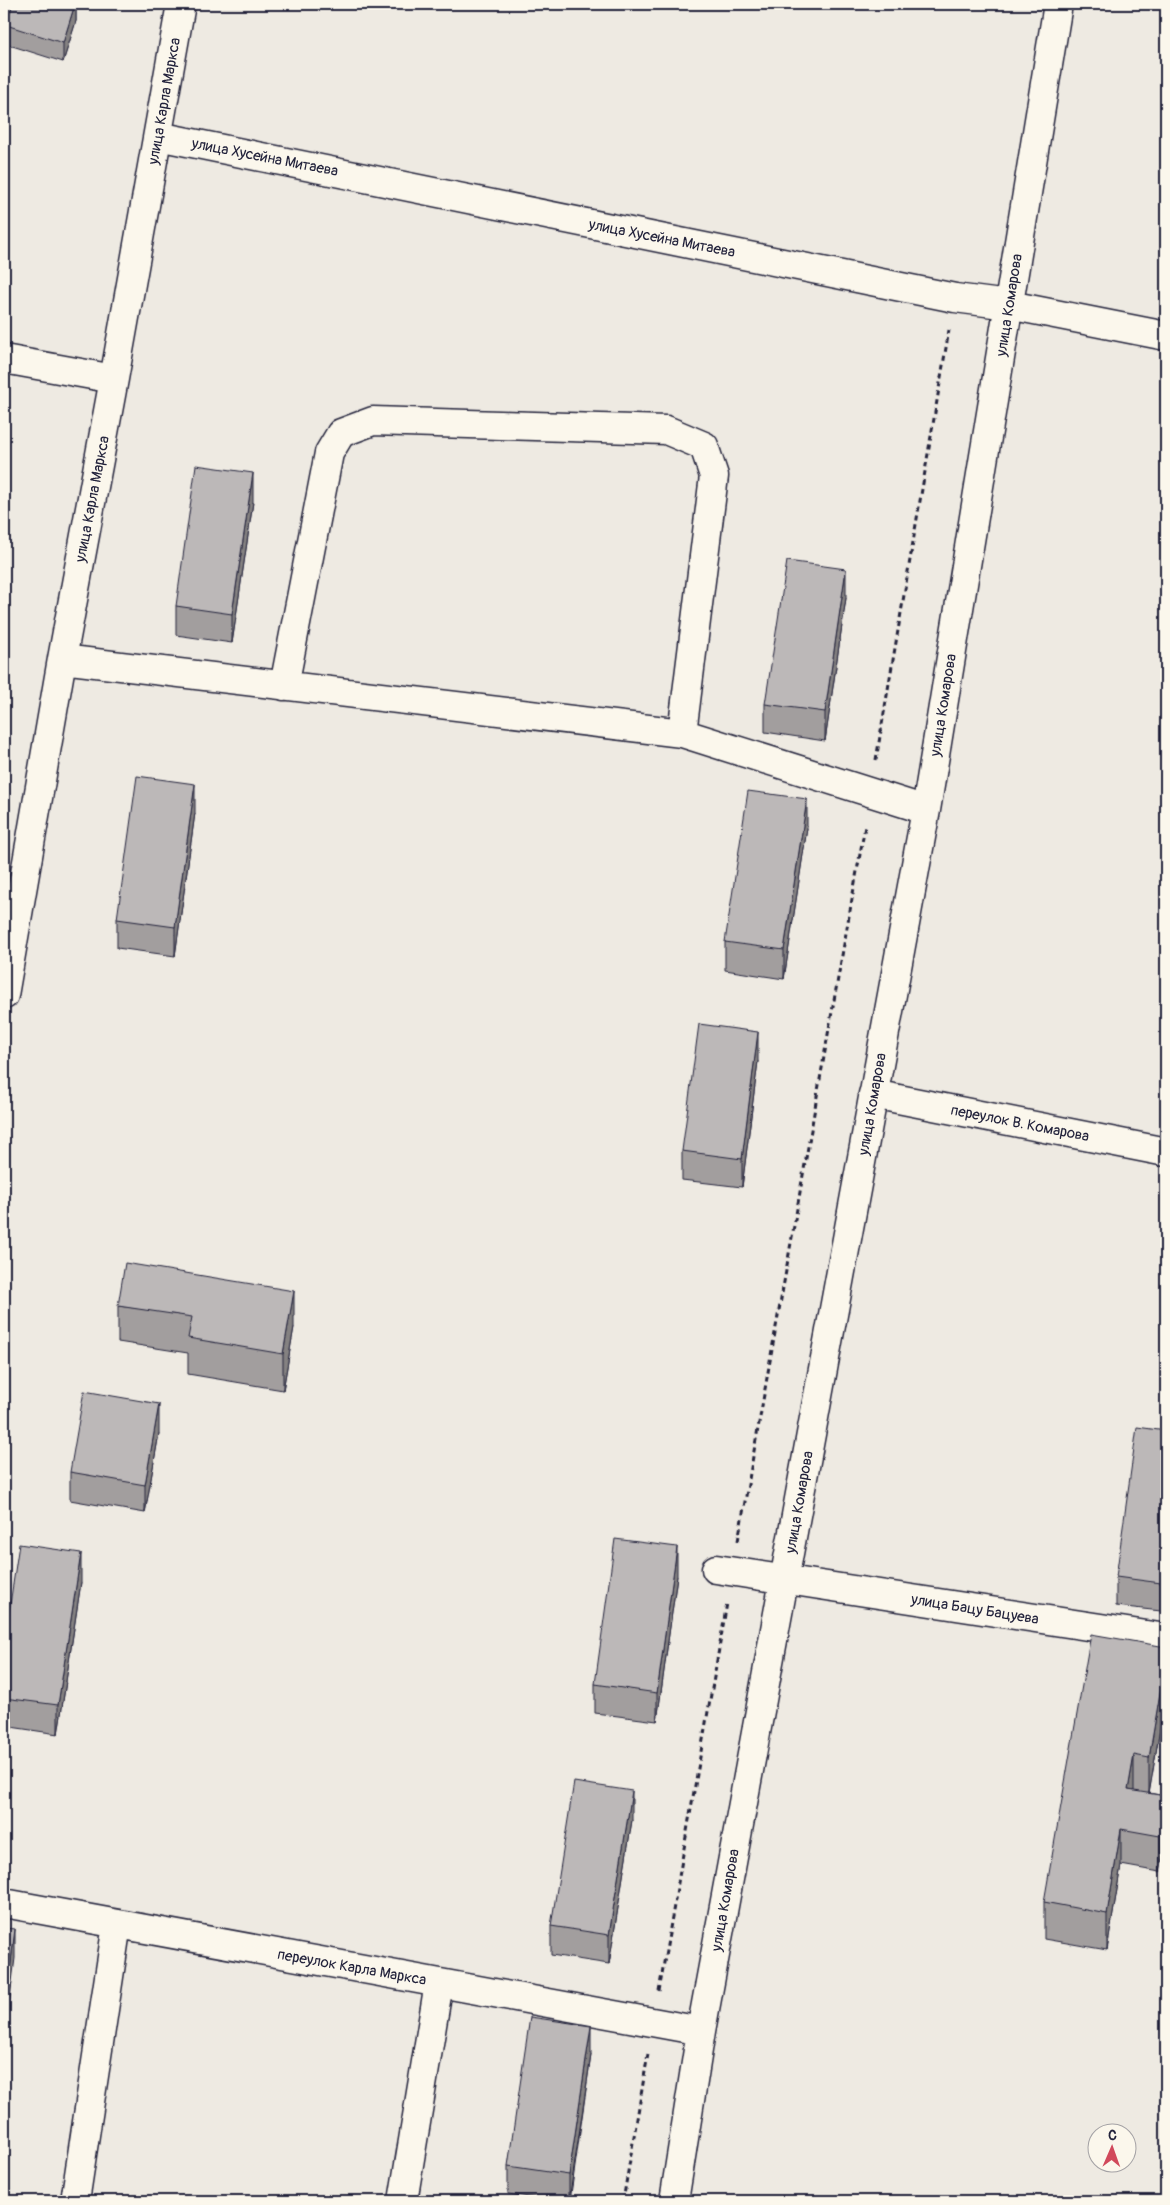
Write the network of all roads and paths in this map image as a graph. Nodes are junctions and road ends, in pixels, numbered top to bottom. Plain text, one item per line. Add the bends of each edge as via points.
1 (181, 4) edge
2 (1058, 4) edge
3 (158, 136) junction
4 (955, 298) junction
5 (1009, 305) junction
6 (1166, 336) edge
7 (4, 359) edge
8 (114, 379) junction
9 (62, 659) junction
10 (284, 686) junction
11 (682, 734) junction
12 (871, 792) junction
13 (926, 810) junction
14 (4, 995) edge
15 (873, 1094) junction
16 (1166, 1152) edge
17 (724, 1571) junction
18 (784, 1580) junction
19 (1166, 1638) edge
20 (4, 1903) edge
21 (117, 1924) junction
22 (439, 1983) junction
23 (654, 2022) junction
24 (701, 2031) junction
25 (75, 2201) edge
26 (403, 2201) edge
27 (623, 2201) edge
28 (674, 2201) edge

1 - 3 street, улица Карла Маркса
2 - 5 street, улица Комарова
3 - 4 street, улица Хусейна Митаева
3 - 8 street, улица Карла Маркса
4 - 5 street, улица Хусейна Митаева
4 - 12 path
5 - 6 street, улица Хусейна Митаева
5 - 13 street, улица Комарова
7 - 8 street
8 - 9 street, улица Карла Маркса
9 - 10 street
9 - 14 street, улица Карла Маркса
10 - 11 street
10 - 11 street via 329,453 341,433 373,421 666,430 704,446 714,476
11 - 12 street
12 - 13 street
12 - 17 path
13 - 15 street, улица Комарова
15 - 16 street, переулок В. Комарова
15 - 18 street, улица Комарова
17 - 18 street, улица Бацу Бацуева
17 - 23 path
18 - 19 street, улица Бацу Бацуева
18 - 24 street, улица Комарова
20 - 21 street, переулок Карла Маркса
21 - 22 street, переулок Карла Маркса
21 - 25 street
22 - 23 street, переулок Карла Маркса
22 - 26 street
23 - 24 street, переулок Карла Маркса
23 - 27 path
24 - 28 street, улица Комарова

